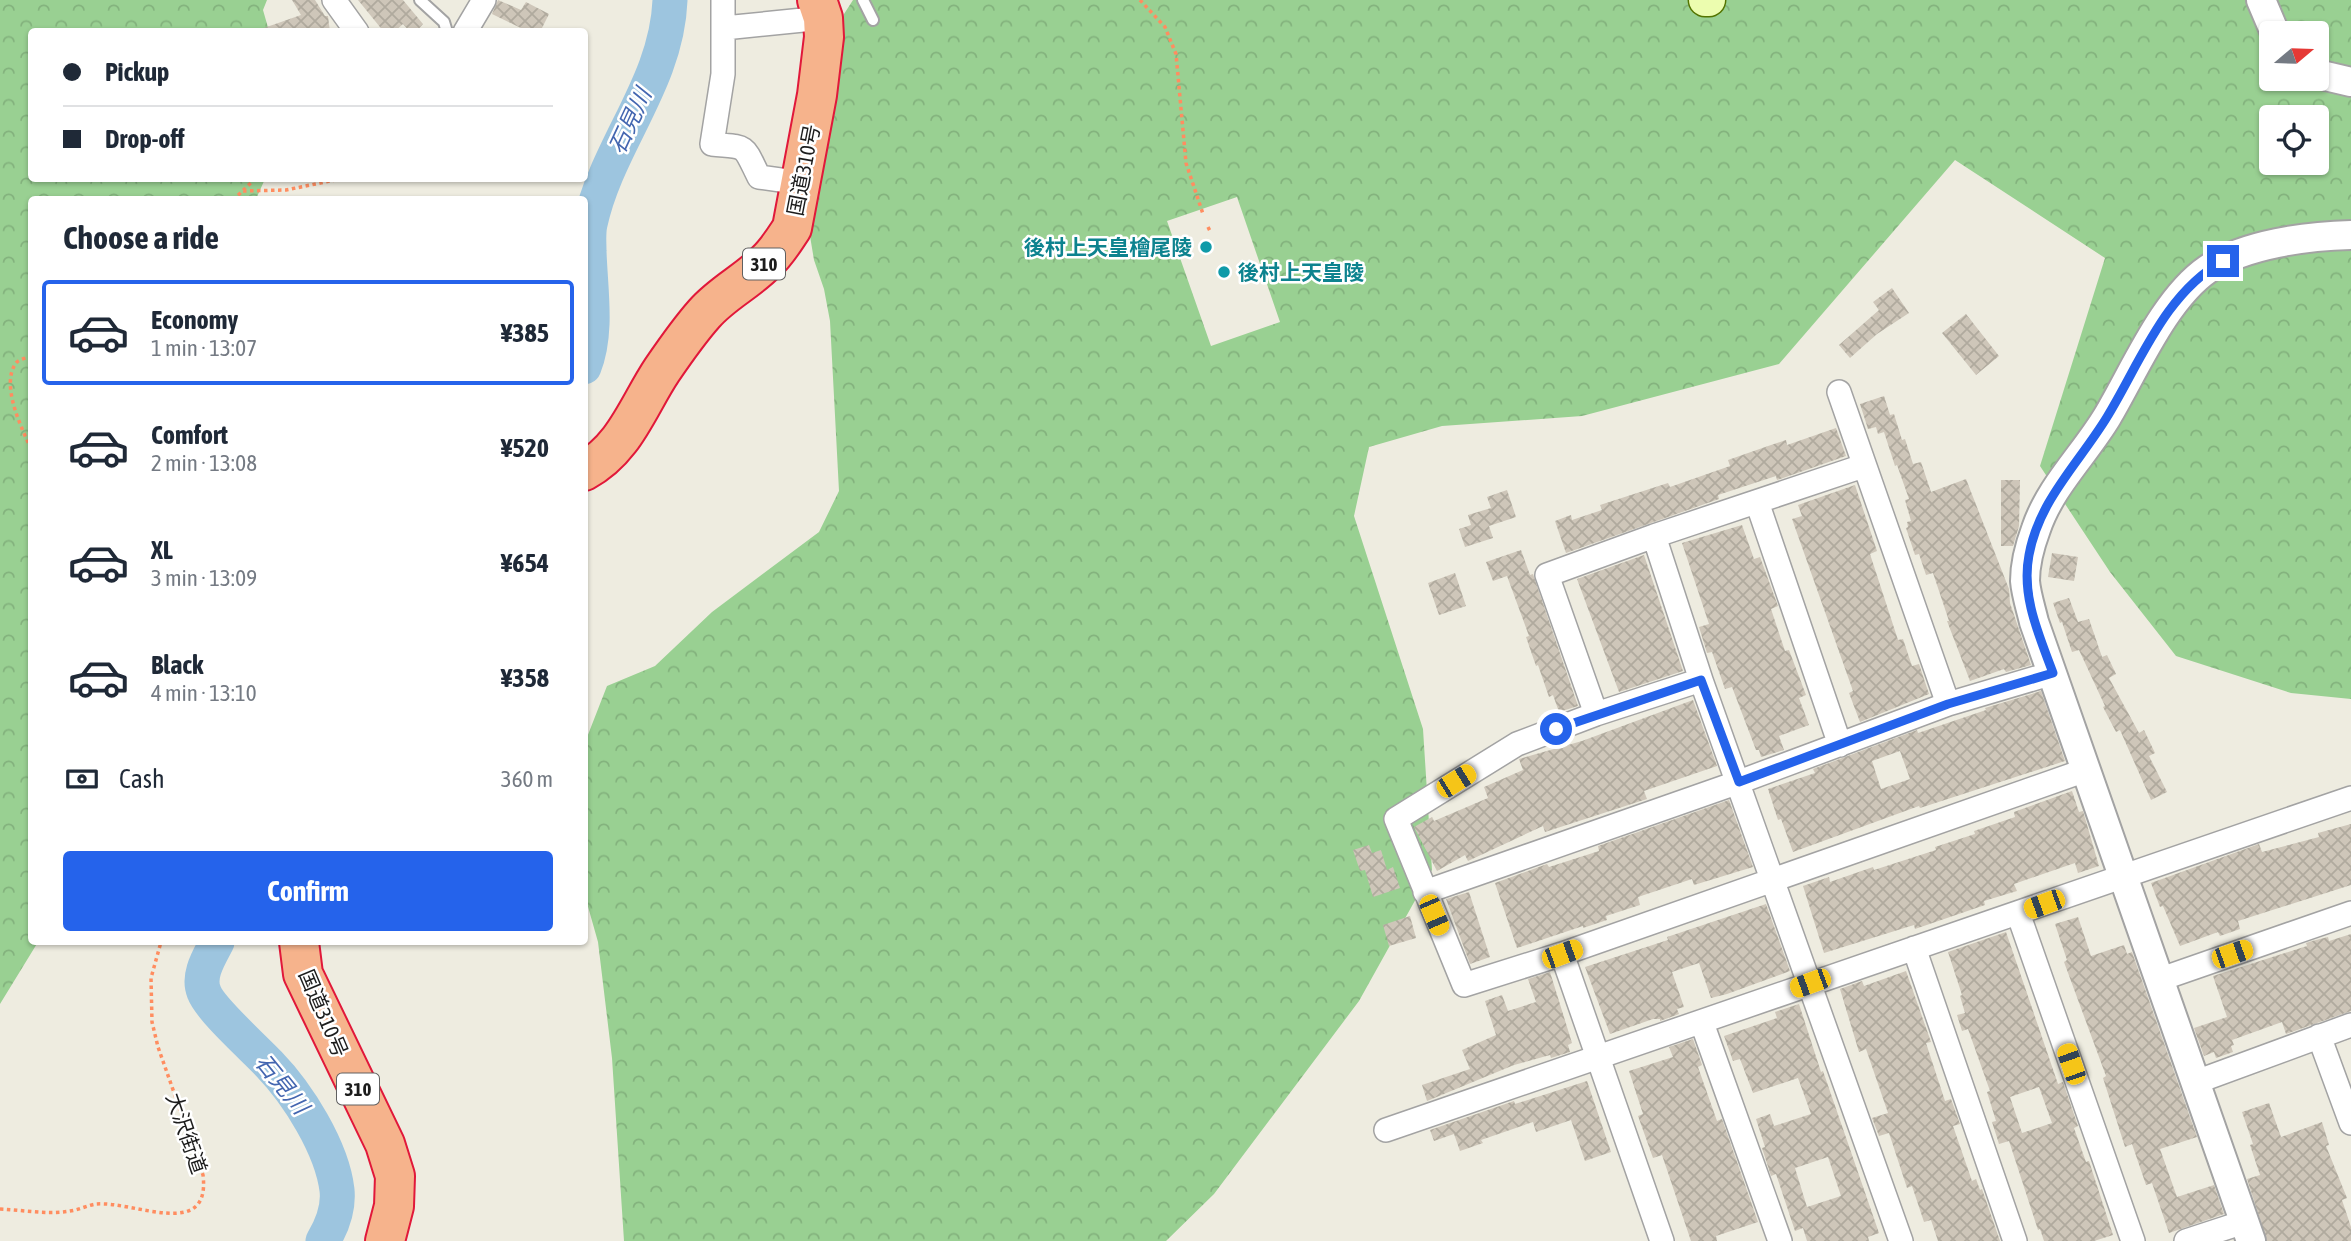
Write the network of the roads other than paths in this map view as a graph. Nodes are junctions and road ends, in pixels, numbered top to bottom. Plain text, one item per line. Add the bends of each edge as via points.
1 (334, 0) edge
2 (420, 0) edge
3 (484, 0) edge
4 (723, 0) edge
5 (863, 0) edge
6 (2261, 0) edge
7 (820, 9) edge
8 (873, 20) dead end
9 (2269, 21) edge
10 (354, 28) edge
11 (446, 28) edge
12 (467, 28) edge
13 (724, 28) junction
14 (2329, 77) edge
15 (2351, 82) edge
16 (802, 183) junction
17 (2351, 235) edge
18 (1839, 392) dead end
19 (1863, 466) junction
20 (588, 469) edge
21 (1757, 502) junction
22 (1654, 536) junction
23 (2053, 673) junction
24 (1701, 680) junction
25 (1948, 704) junction
26 (1596, 714) junction
27 (1839, 745) junction
28 (2086, 770) junction
29 (1739, 782) junction
30 (2351, 798) edge
31 (2123, 876) junction
32 (1774, 880) junction
33 (1425, 892) junction
34 (2018, 913) junction
35 (2351, 913) edge
36 (299, 945) edge
37 (1914, 948) junction
38 (1562, 954) junction
39 (2161, 979) junction
40 (1810, 983) junction
41 (1702, 1023) junction
42 (2351, 1025) edge
43 (2319, 1036) junction
44 (1597, 1058) junction
45 (2196, 1082) junction
46 (2351, 1123) edge
47 (1386, 1130) dead end
48 (2248, 1231) edge
49 (385, 1241) edge
50 (1662, 1241) edge
51 (1780, 1241) edge
52 (1900, 1241) edge
53 (2015, 1241) edge
54 (2133, 1241) edge
55 (2186, 1241) edge

1 - 10 street
2 - 11 lane
3 - 12 street
4 - 13 street
5 - 8 lane
6 - 9 street
7 - 13 street
7 - 16 highway, 国道310号 / 310 via 824,37
13 - 16 street via 723,74 712,144 738,145 746,150 758,177
14 - 15 street
16 - 20 highway, 国道310号 / 310 via 792,228 780,246 765,264 705,312 662,371 615,449
17 - 23 street via 2274,244 2223,261 2195,281 2171,309 2036,528 2025,581
18 - 19 street
19 - 21 street
19 - 25 street
21 - 22 street
21 - 27 street
22 - 24 street
22 - 26 street via 1548,575
23 - 25 street
23 - 28 street
24 - 26 street
24 - 29 street
25 - 27 street
26 - 33 street via 1517,744 1396,819
27 - 29 street
28 - 31 street
28 - 32 street
29 - 32 street
29 - 33 street
30 - 31 street
31 - 34 street
31 - 39 street
32 - 38 street
32 - 40 street
33 - 38 street via 1464,985
34 - 37 street
34 - 54 street
35 - 39 street
36 - 49 highway, 国道310号 / 310 via 303,974 385,1144 395,1176 394,1206
37 - 40 street
37 - 53 street
38 - 44 street
39 - 45 street
40 - 41 street
40 - 52 street
41 - 44 street
41 - 51 street
42 - 43 street
43 - 45 street
43 - 46 street
44 - 47 street
44 - 50 street
45 - 48 street
48 - 55 street

